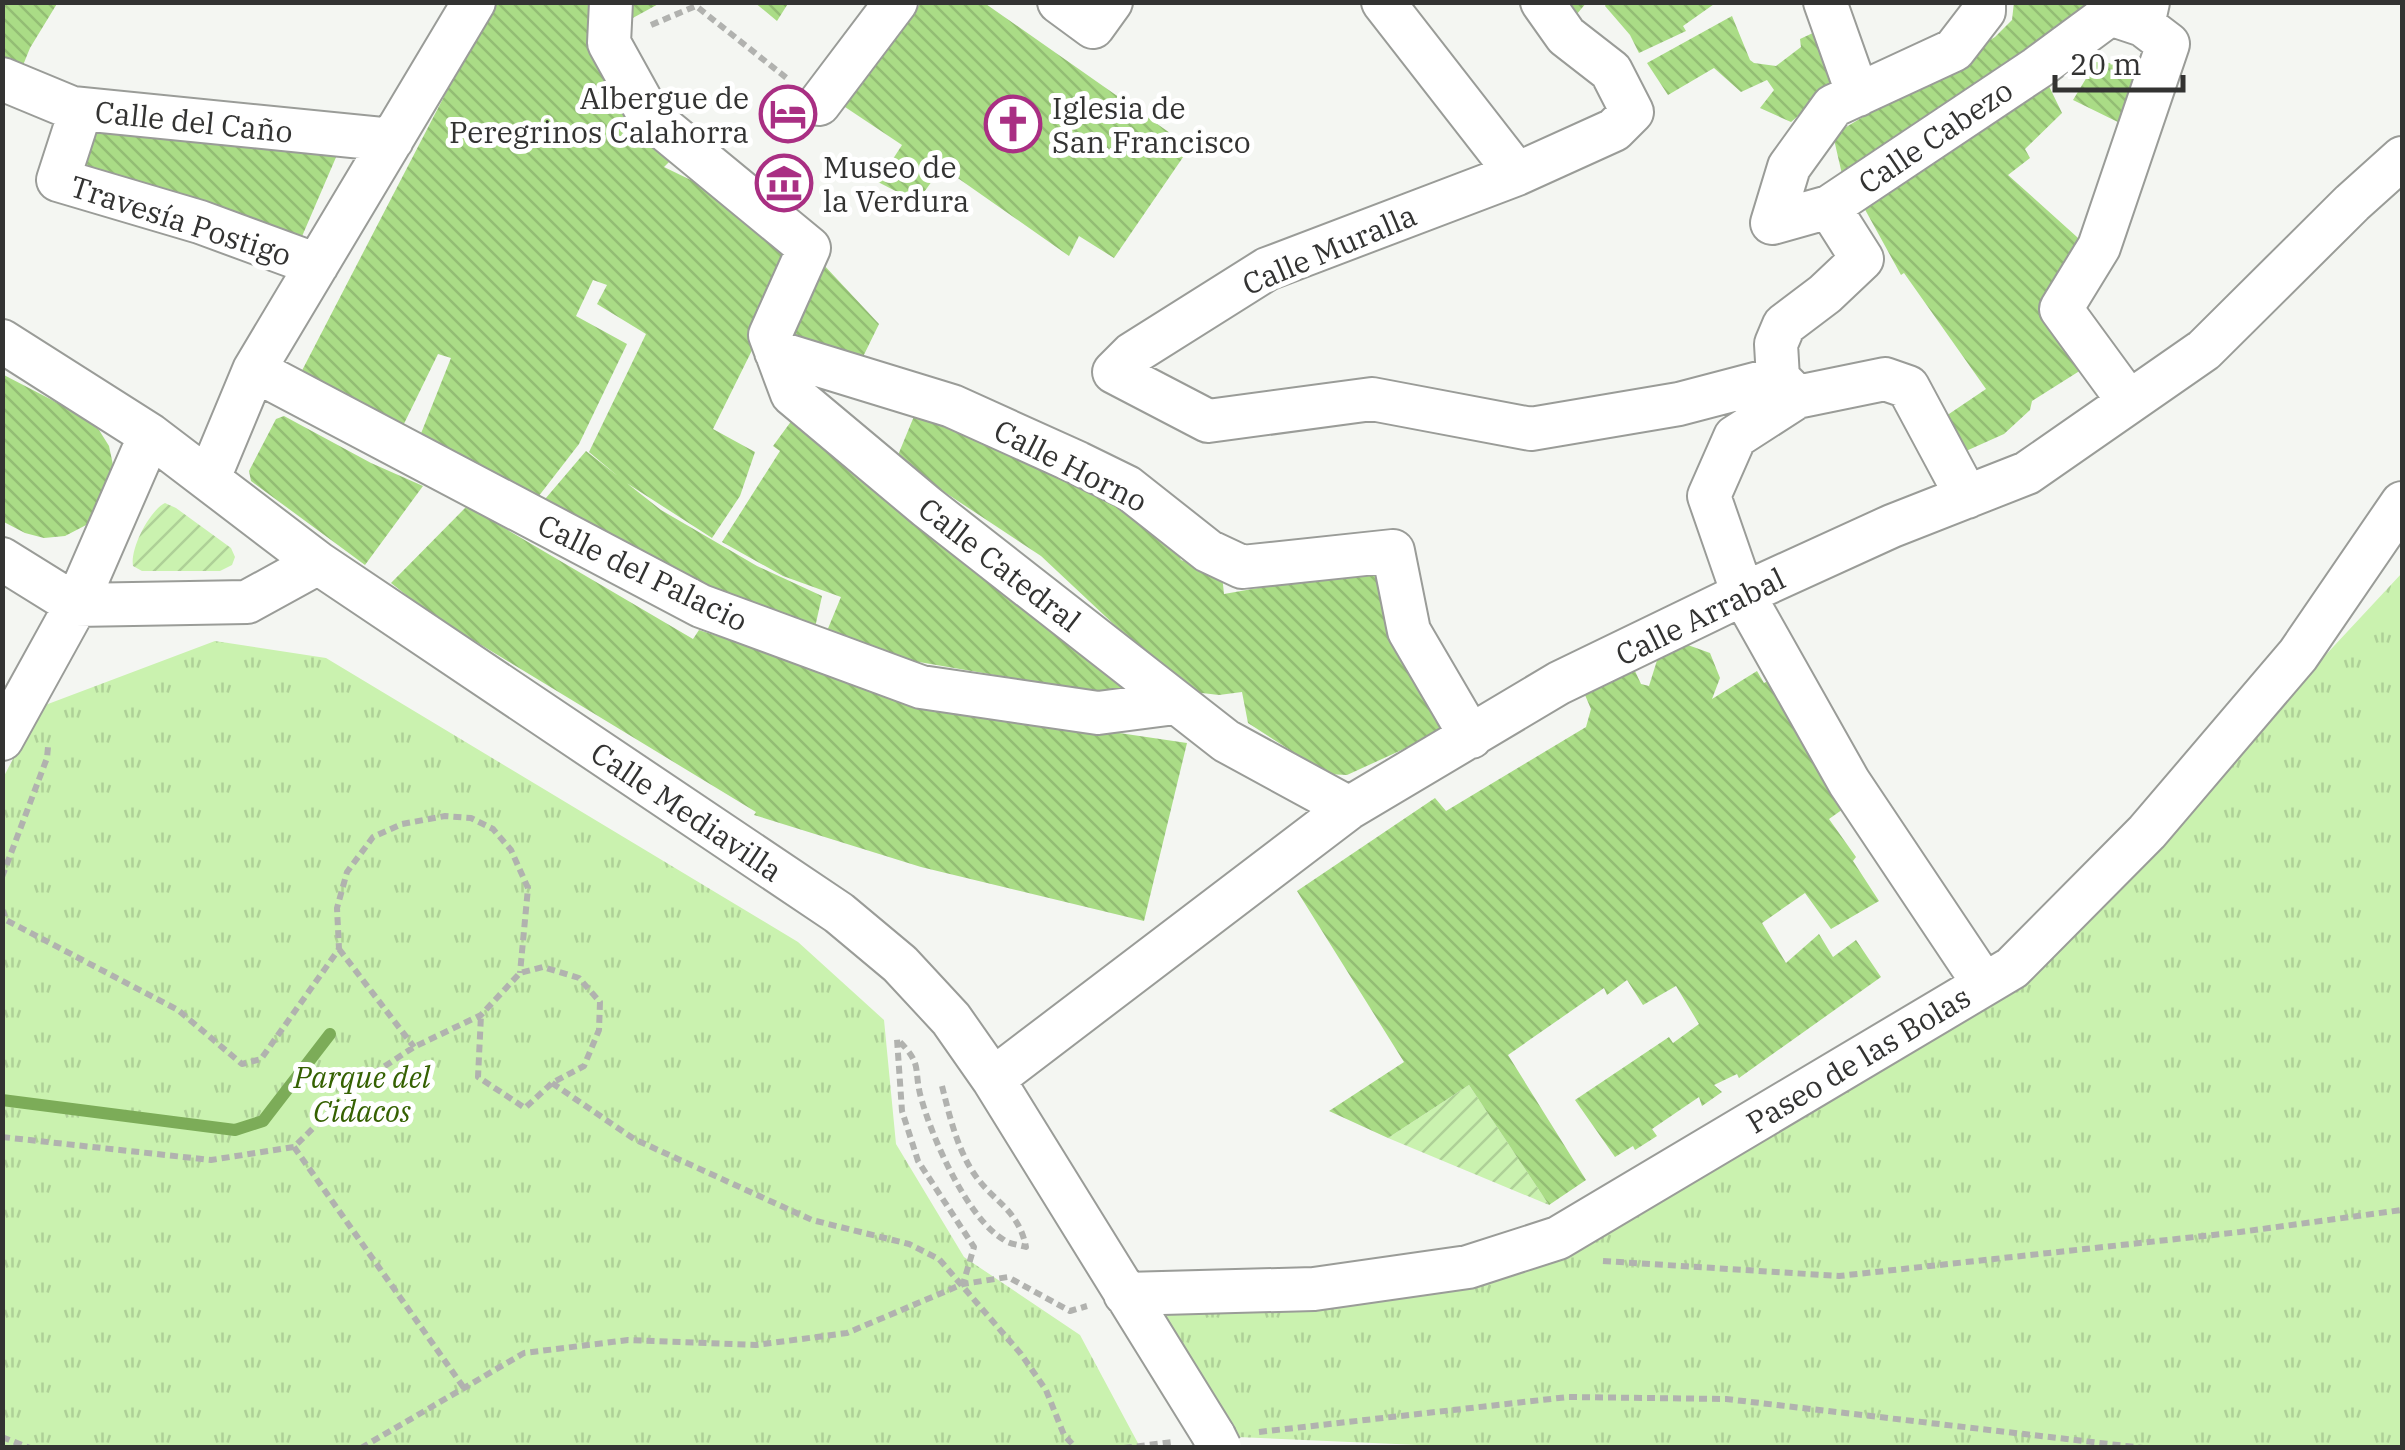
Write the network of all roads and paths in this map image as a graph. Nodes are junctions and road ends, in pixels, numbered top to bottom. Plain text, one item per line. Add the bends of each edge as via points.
1 (474, 2) edge
2 (896, 2) edge
3 (1059, 2) edge
4 (1111, 2) edge
5 (1382, 2) edge
6 (1542, 2) edge
7 (1826, 2) edge
8 (1984, 2) edge
9 (2145, 14) edge
10 (610, 23) edge
11 (2, 79) edge
12 (1858, 95) junction
13 (819, 104) joint
14 (80, 109) junction
15 (392, 140) junction
16 (2402, 158) edge
17 (1516, 174) junction
18 (1829, 207) junction
19 (317, 265) junction
20 (2, 341) edge
21 (776, 352) junction
22 (254, 370) junction
23 (1788, 387) junction
24 (2128, 402) junction
25 (150, 435) junction
26 (209, 478) junction
27 (1967, 497) junction
28 (2402, 503) edge
29 (2, 559) edge
30 (318, 563) junction
31 (1743, 594) junction
32 (76, 605) junction
33 (1175, 703) junction
34 (1470, 737) junction
35 (2, 739) edge
36 (49, 742) dead end
37 (1348, 808) junction
38 (2, 878) edge
39 (2, 909) edge
40 (4, 919) edge
41 (338, 949) junction
42 (520, 973) junction
43 (1984, 984) junction
44 (481, 1015) junction
45 (414, 1047) junction
46 (993, 1079) junction
47 (552, 1083) junction
48 (942, 1084) dead end
49 (2, 1137) edge
50 (294, 1147) junction
51 (2402, 1210) edge
52 (1594, 1260) dead end
53 (963, 1284) junction
54 (1126, 1294) junction
55 (1070, 1312) dead end
56 (464, 1388) junction
57 (2, 1437) edge
58 (1214, 1440) edge
59 (30, 1448) edge
60 (361, 1448) edge
61 (1076, 1448) edge
62 (1124, 1448) edge
63 (2142, 1448) edge

1 - 15 street
2 - 13 street
3 - 4 street via 1093,27
5 - 17 street
6 - 17 street, Calle Muralla via 1566,36 1611,71 1632,112 1614,130
7 - 12 street
8 - 12 street via 1954,50
9 - 18 street, Calle Cabezo via 2110,14
9 - 24 street via 2168,44 2099,247 2062,309
10 - 13 path via 696,6
10 - 21 street via 650,118 810,248 770,334
11 - 14 street, Calle del Caño
12 - 18 street via 1832,106 1789,166 1772,223
14 - 15 street, Calle del Caño
14 - 19 street, Travesía Postigo via 58,180
15 - 19 street
16 - 24 street, Calle Arrabal via 2204,350
17 - 23 street, Calle Muralla via 1267,269 1114,372 1208,421 1372,400 1531,428
18 - 23 street via 1862,259 1784,325 1776,344
19 - 22 street
20 - 25 street, Calle Mediavilla
21 - 33 street, Calle Catedral via 792,394
21 - 34 street, Calle Horno via 952,406 1078,464 1127,487 1208,551 1242,567 1393,551 1409,632
22 - 26 street
22 - 33 street, Calle del Palacio via 701,606 921,687 1098,713
23 - 27 street via 1885,380 1908,386
23 - 31 street via 1735,437 1710,496
24 - 27 street, Calle Arrabal via 2026,474
25 - 26 street, Calle Mediavilla
25 - 32 street
26 - 30 street, Calle Mediavilla
27 - 31 street, Calle Arrabal
28 - 43 street, Paseo de las Bolas via 2298,655 2146,832 2012,968
29 - 32 street
30 - 32 street via 247,602
30 - 46 street, Calle Mediavilla via 839,914 900,964
31 - 34 street, Calle Arrabal via 1560,684
31 - 43 street via 1849,782
32 - 35 street
33 - 37 street, Calle Catedral via 1226,741
34 - 37 street, Calle Arrabal
36 - 38 path
37 - 46 street, Calle Arrabal
39 - 40 path
40 - 41 path via 178,1010 242,1064 261,1059
41 - 42 path via 337,908 347,872 373,837 402,824 471,818 493,829 511,850 528,888
41 - 45 path
42 - 44 path
42 - 47 path via 542,967 579,978 600,1002 599,1030 584,1066
43 - 54 street, Paseo de las Bolas via 1558,1238 1468,1267 1333,1286
44 - 45 path
44 - 47 path via 478,1077 524,1108
45 - 50 path via 359,1083
46 - 54 street, Calle Mediavilla
47 - 53 path via 634,1139 812,1220 909,1244 940,1259
48 - 53 path via 972,1172 1022,1225 1026,1246 1004,1240 947,1168 921,1099 914,1056 897,1040 902,1111 918,1161 974,1247
49 - 50 path via 210,1160
50 - 56 path
51 - 52 path via 1839,1276
53 - 55 path via 1008,1276
53 - 56 path via 847,1334 756,1345 628,1340 524,1353
53 - 61 path via 1046,1390
54 - 58 street, Calle Mediavilla
56 - 60 path
57 - 59 path
58 - 62 path
58 - 63 path via 1568,1397 1726,1399

